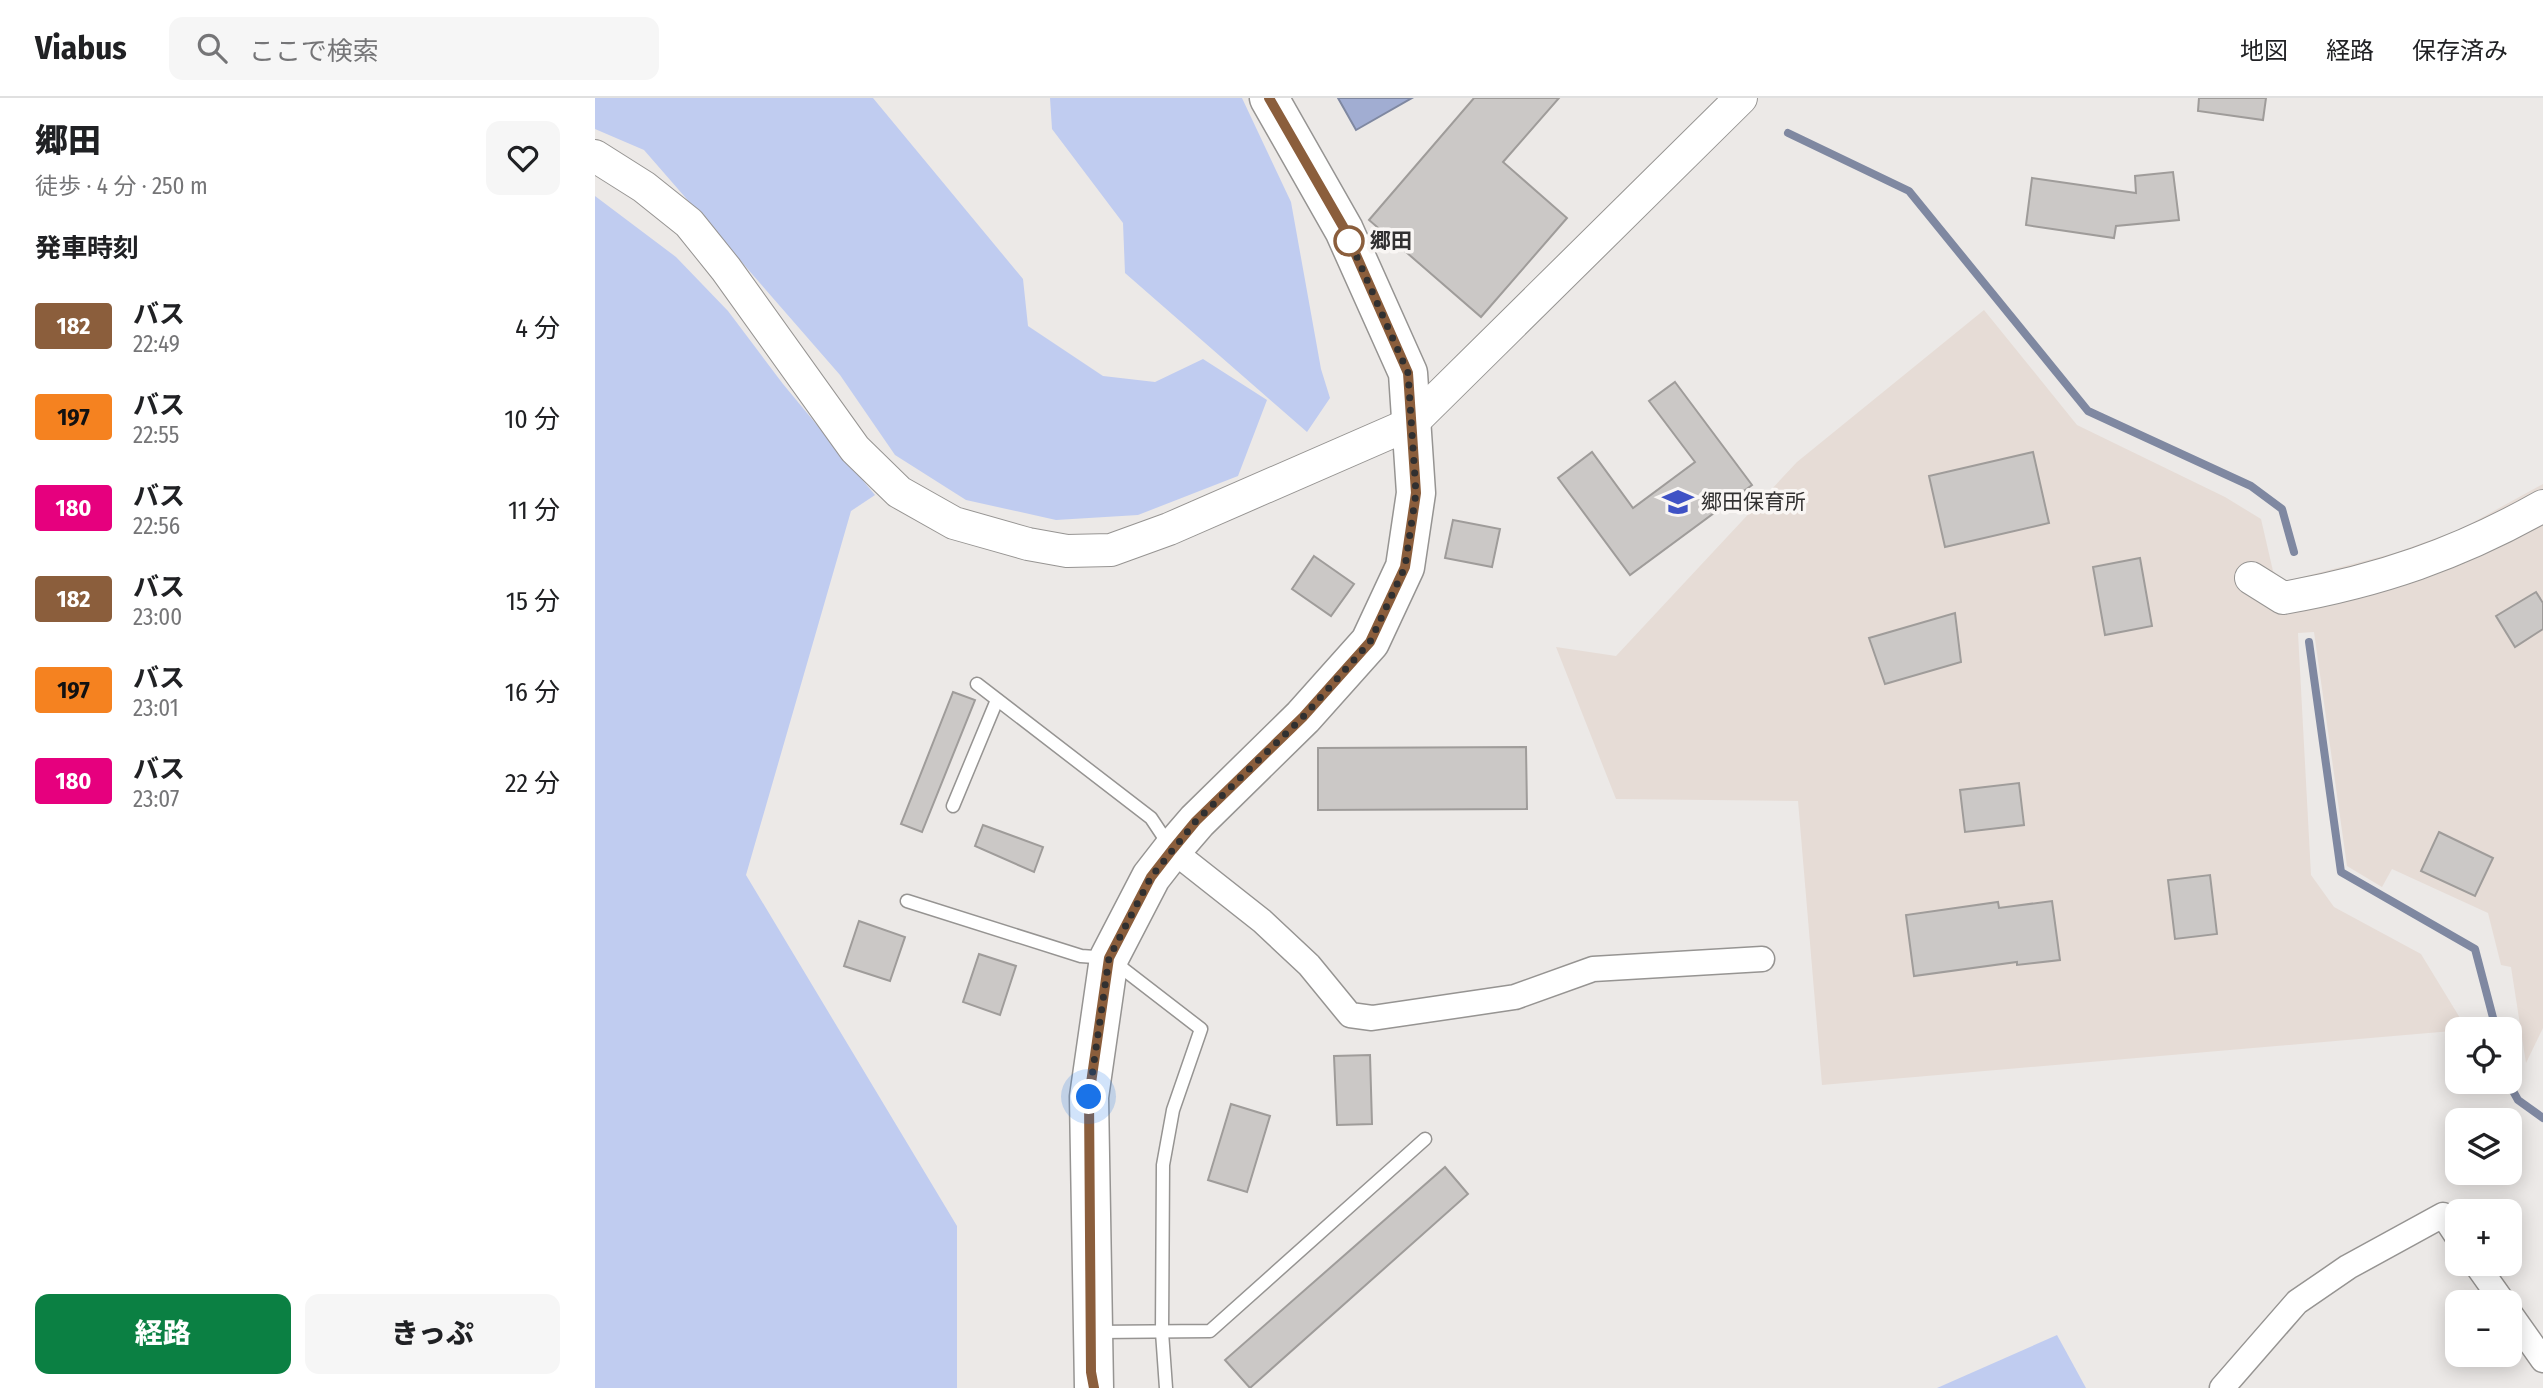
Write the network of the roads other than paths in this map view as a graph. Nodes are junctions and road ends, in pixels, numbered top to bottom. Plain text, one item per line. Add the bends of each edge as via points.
1 (1269, 98) edge
2 (1741, 98) edge
3 (595, 156) edge
4 (1412, 423) junction
5 (2543, 506) edge
6 (2251, 578) dead end
7 (977, 684) dead end
8 (997, 700) junction
9 (953, 806) dead end
10 (1172, 850) junction
11 (907, 901) dead end
12 (1109, 958) junction
13 (1762, 959) dead end
14 (1425, 1139) dead end
15 (2445, 1219) edge
16 (2522, 1330) edge
17 (1093, 1332) junction
18 (1162, 1332) junction
19 (2543, 1360) edge
20 (1094, 1388) edge
21 (1166, 1388) edge
22 (2222, 1388) edge

1 - 4 main road via 1345,230 1408,373
2 - 4 street
3 - 4 street via 689,223 855,449 899,492 954,523 1067,551 1111,550
4 - 10 main road via 1416,493 1405,567 1370,642
5 - 6 street via 2421,565 2317,592 2283,598
7 - 8 lane
8 - 9 lane
8 - 10 lane via 1151,818
10 - 12 main road via 1151,877
10 - 13 street via 1262,921 1309,965 1350,1015 1371,1018 1515,997 1593,969
11 - 12 lane via 1081,956
12 - 17 main road via 1089,1097
12 - 18 lane via 1202,1029 1173,1110 1163,1165
14 - 18 lane via 1210,1331
15 - 22 street via 2442,1215 2297,1301
16 - 19 street
17 - 18 lane
17 - 20 main road
18 - 21 lane

